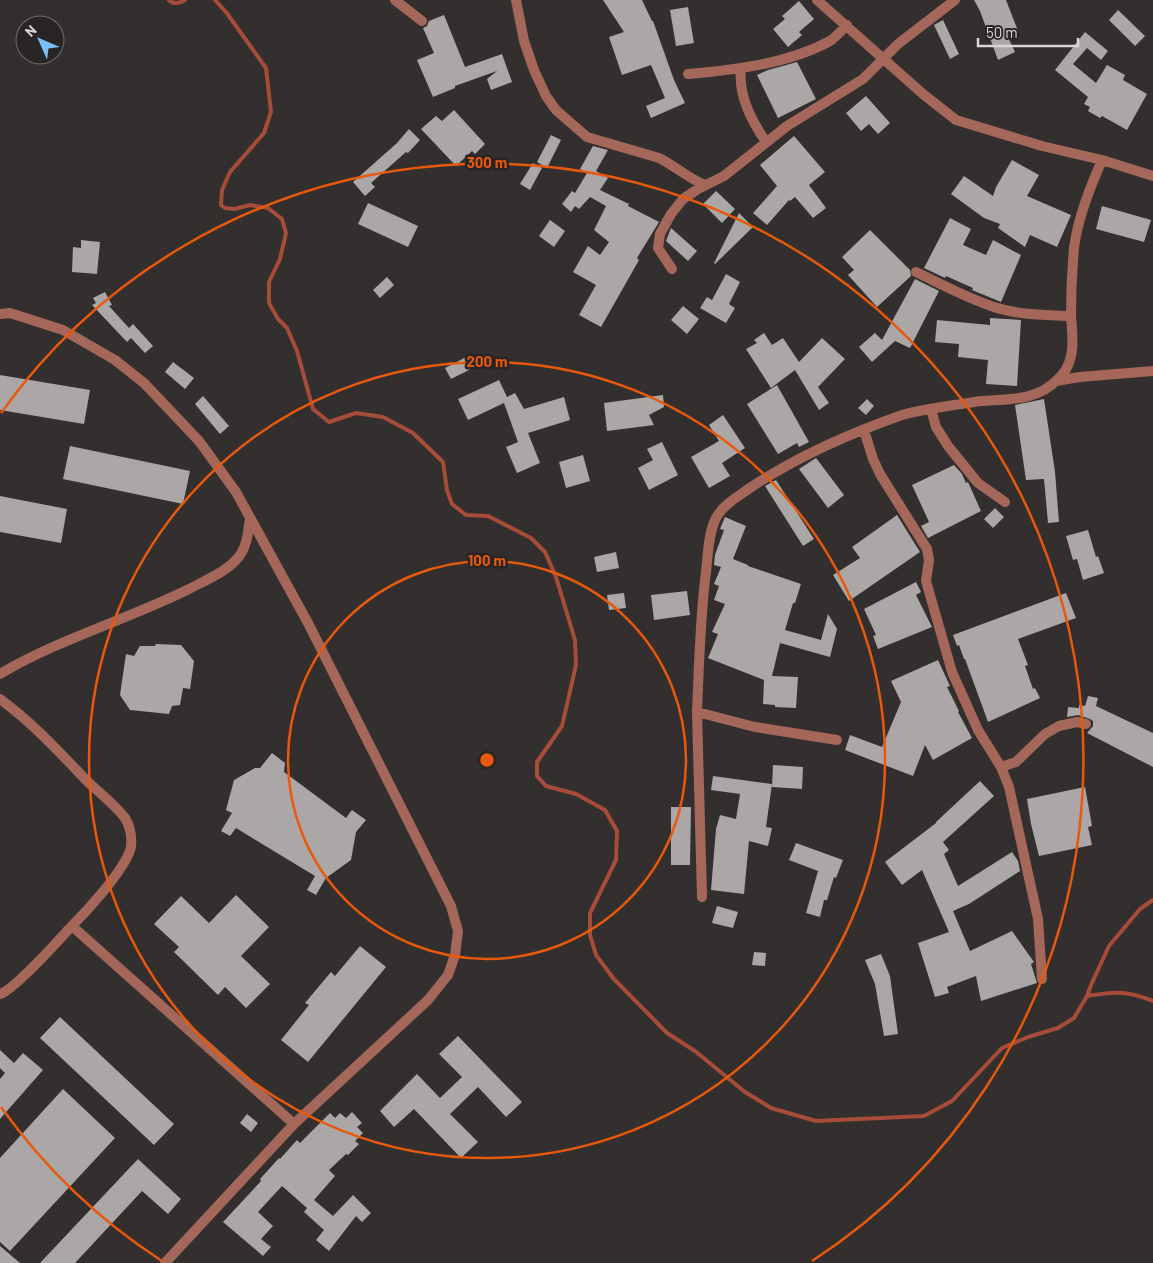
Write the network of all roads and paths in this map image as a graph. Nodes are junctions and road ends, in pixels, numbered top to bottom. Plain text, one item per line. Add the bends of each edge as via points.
1 (395, 0) edge
2 (516, 0) edge
3 (817, 0) edge
4 (955, 0) edge
5 (422, 20) dead end
6 (847, 25) junction
7 (883, 60) junction
8 (741, 68) junction
9 (688, 74) dead end
10 (766, 142) junction
11 (1102, 160) junction
12 (1153, 176) edge
13 (706, 185) junction
14 (672, 269) dead end
15 (916, 272) dead end
16 (0, 314) edge
17 (1071, 316) junction
18 (1153, 371) edge
19 (1056, 381) junction
20 (931, 408) junction
21 (864, 430) junction
22 (1005, 502) dead end
23 (250, 518) junction
24 (0, 674) edge
25 (0, 700) edge
26 (697, 712) junction
27 (1086, 724) dead end
28 (837, 740) dead end
29 (1001, 767) junction
30 (702, 897) dead end
31 (72, 926) junction
32 (1042, 979) dead end
33 (0, 994) edge
34 (294, 1124) junction
35 (165, 1263) edge

1 - 5 street
2 - 13 street via 529,56 546,96 556,110 587,136 659,158 692,180
3 - 6 street
4 - 7 street via 915,29
6 - 7 street
6 - 8 street via 831,40 800,54
7 - 10 street via 863,79
7 - 11 street via 956,120
8 - 9 street
8 - 10 street via 740,81 748,111
10 - 13 street via 724,176
11 - 12 street
11 - 17 street via 1080,218 1074,247
13 - 14 street via 683,199 670,214 660,234 658,248
15 - 17 street via 995,308 1026,314
16 - 23 street via 10,313 63,330 115,360 144,383 199,441 236,492
17 - 19 street via 1072,355 1067,368
18 - 19 street
19 - 20 street via 1029,397
20 - 21 street via 904,414
20 - 22 street via 936,427 948,446 978,483
21 - 26 street via 806,455 764,479 728,504 716,518 710,535 702,605
21 - 29 street via 880,474 927,549 926,581 952,672 978,730
23 - 24 street via 247,541 236,560 212,577 20,662
23 - 34 street via 308,623 420,843 451,906 458,931 448,976 428,1000
25 - 31 street via 91,784 124,818 131,830 130,848 124,862
26 - 28 street via 755,727
26 - 30 street
27 - 29 street via 1077,722 1059,726 1045,734 1016,762
29 - 32 street via 1009,787 1038,919
31 - 33 street via 11,988
31 - 34 street
34 - 35 street

